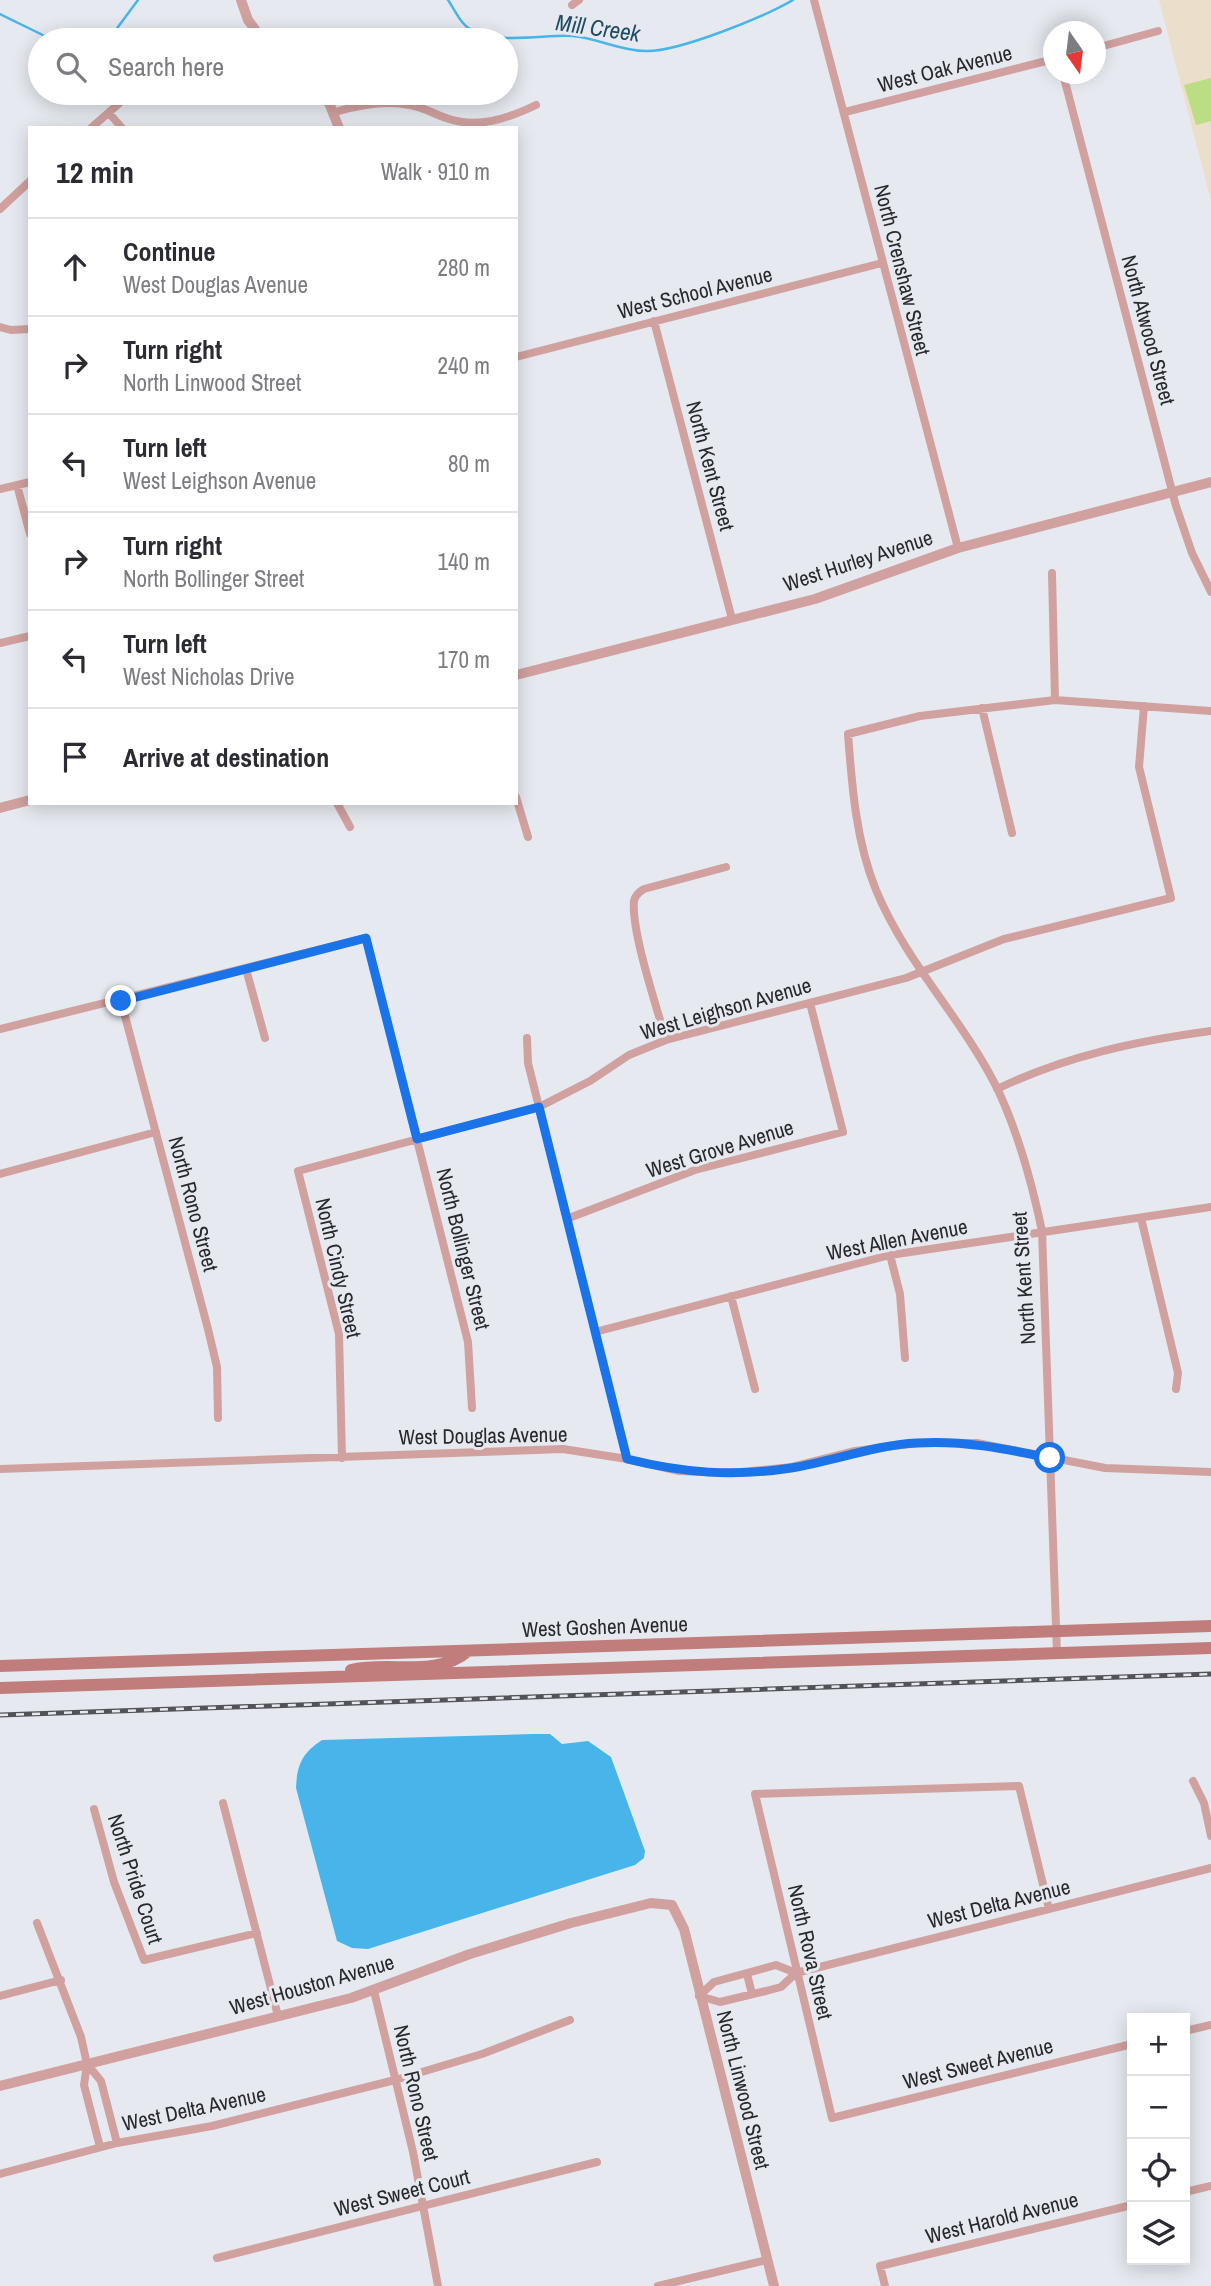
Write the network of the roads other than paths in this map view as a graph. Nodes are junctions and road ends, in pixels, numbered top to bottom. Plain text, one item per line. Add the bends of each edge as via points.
1 (241, 0) edge
2 (814, 0) edge
3 (255, 28) edge
4 (1158, 32) dead end
5 (1106, 45) edge
6 (1043, 62) edge
7 (1066, 84) edge
8 (118, 105) edge
9 (331, 105) edge
10 (377, 105) edge
11 (410, 105) edge
12 (536, 106) dead end
13 (845, 112) junction
14 (109, 113) junction
15 (335, 113) junction
16 (93, 126) edge
17 (120, 126) edge
18 (338, 126) edge
19 (28, 183) edge
20 (0, 209) edge
21 (882, 263) junction
22 (654, 321) junction
23 (0, 327) edge
24 (28, 329) edge
25 (518, 356) edge
26 (28, 482) edge
27 (1211, 482) edge
28 (17, 485) junction
29 (0, 489) edge
30 (1172, 492) junction
31 (28, 526) edge
32 (958, 548) junction
33 (1052, 573) dead end
34 (1211, 592) edge
35 (732, 619) junction
36 (28, 636) edge
37 (0, 643) edge
38 (518, 674) edge
39 (1055, 700) junction
40 (1144, 706) junction
41 (982, 708) junction
42 (1211, 711) edge
43 (28, 801) edge
44 (518, 804) edge
45 (338, 805) edge
46 (0, 808) edge
47 (351, 827) dead end
48 (1012, 833) dead end
49 (527, 837) dead end
50 (726, 867) dead end
51 (246, 969) junction
52 (921, 973) junction
53 (121, 1001) junction
54 (810, 1003) junction
55 (0, 1029) edge
56 (1211, 1031) edge
57 (265, 1038) dead end
58 (527, 1038) dead end
59 (666, 1040) junction
60 (997, 1089) junction
61 (539, 1107) junction
62 (156, 1132) junction
63 (417, 1139) junction
64 (298, 1171) joint
65 (0, 1174) edge
66 (1211, 1207) edge
67 (569, 1218) junction
68 (1141, 1218) junction
69 (1042, 1231) junction
70 (890, 1255) junction
71 (732, 1296) junction
72 (595, 1332) junction
73 (905, 1358) dead end
74 (755, 1389) dead end
75 (1176, 1389) dead end
76 (472, 1408) dead end
77 (218, 1418) dead end
78 (342, 1458) junction
79 (1050, 1458) junction
80 (627, 1459) junction
81 (0, 1469) edge
82 (1211, 1472) edge
83 (1211, 1626) edge
84 (1055, 1631) junction
85 (1211, 1648) edge
86 (468, 1651) junction
87 (1057, 1654) junction
88 (0, 1666) edge
89 (342, 1677) junction
90 (0, 1688) edge
91 (1193, 1781) dead end
92 (223, 1803) dead end
93 (94, 1809) dead end
94 (1211, 1836) edge
95 (1211, 1868) edge
96 (671, 1905) joint
97 (1049, 1909) junction
98 (37, 1923) dead end
99 (257, 1933) junction
100 (796, 1973) junction
101 (747, 1974) junction
102 (61, 1980) junction
103 (373, 1991) junction
104 (752, 1994) junction
105 (0, 1996) edge
106 (699, 1996) junction
107 (278, 2016) junction
108 (570, 2020) dead end
109 (1211, 2025) edge
110 (1190, 2030) edge
111 (1127, 2045) edge
112 (88, 2064) junction
113 (396, 2081) junction
114 (0, 2086) edge
115 (832, 2118) joint
116 (117, 2143) junction
117 (100, 2147) junction
118 (597, 2162) dead end
119 (0, 2174) edge
120 (1211, 2186) edge
121 (1190, 2191) edge
122 (423, 2206) junction
123 (1127, 2206) edge
124 (216, 2258) dead end
125 (767, 2260) junction
126 (438, 2286) edge
127 (658, 2286) edge
128 (774, 2286) edge
129 (885, 2286) edge

1 - 3 street
2 - 13 street, North Crenshaw Street
4 - 5 street
6 - 13 street, West Oak Avenue
7 - 30 street, North Atwood Street
8 - 14 street
9 - 15 street
10 - 15 street
11 - 12 street via 448,118 484,122
13 - 21 street, North Crenshaw Street
14 - 16 street
14 - 17 street
15 - 18 street
19 - 20 street
21 - 22 street, West School Avenue
21 - 32 street, North Crenshaw Street
22 - 25 street, West School Avenue
22 - 35 street, North Kent Street
23 - 24 street
26 - 28 street
27 - 30 street, West Hurley Avenue
28 - 29 street
28 - 31 street
30 - 32 street, West Hurley Avenue
30 - 34 street, North Atwood Street via 1192,553
32 - 35 street, West Hurley Avenue via 859,585
33 - 39 street
35 - 38 street, West Hurley Avenue
36 - 37 street
39 - 40 street
39 - 41 street
40 - 42 street
40 - 52 street, West Leighson Avenue via 1139,767 1171,898 1004,939
41 - 48 street
41 - 52 street, North Kent Street via 920,716 848,734 863,851 876,891
43 - 46 street
44 - 49 street
45 - 47 street
50 - 59 street via 644,889 634,901 640,943
51 - 53 street
51 - 57 street
51 - 63 street, North Bollinger Street via 366,938
52 - 54 street, West Leighson Avenue
52 - 60 street, North Kent Street
53 - 55 street
53 - 62 street, North Rono Street
54 - 59 street, West Leighson Avenue
54 - 67 street, West Grove Avenue via 843,1132 695,1170
56 - 60 street via 1091,1052
58 - 61 street
59 - 61 street, West Leighson Avenue via 629,1055
60 - 69 street, North Kent Street via 1021,1149
61 - 63 street, West Leighson Avenue
61 - 67 street
62 - 65 street
62 - 77 street, North Rono Street via 217,1367
63 - 64 street, West Leighson Avenue
63 - 76 street, North Bollinger Street via 468,1342
64 - 78 street, North Cindy Street via 339,1334
66 - 68 street, West Allen Avenue
67 - 72 street
68 - 69 street, West Allen Avenue
68 - 75 street via 1178,1373
69 - 70 street, West Allen Avenue
69 - 79 street, North Kent Street
70 - 71 street, West Allen Avenue
70 - 73 street via 900,1294
71 - 72 street, West Allen Avenue
71 - 74 street
72 - 80 street
78 - 80 street, West Douglas Avenue via 563,1450
78 - 81 street, West Douglas Avenue
79 - 80 street, West Douglas Avenue via 977,1443 918,1443 855,1451 792,1468 730,1473 679,1471
79 - 82 street, West Douglas Avenue via 1105,1468
79 - 84 street, North Kent Street
83 - 84 main road, West Goshen Avenue
84 - 86 main road, West Goshen Avenue
84 - 87 street, North Kent Street
85 - 87 main road, West Goshen Avenue
86 - 88 main road, West Goshen Avenue
86 - 89 main road via 457,1660 437,1665 378,1666 352,1670
87 - 89 main road, West Goshen Avenue
89 - 90 main road, West Goshen Avenue
91 - 94 street via 1204,1803
92 - 99 street
93 - 99 street, North Pride Court via 114,1882 144,1959
95 - 97 street, West Delta Avenue
96 - 103 street, West Houston Avenue via 651,1903 536,1932
96 - 106 street, North Linwood Street via 684,1929
97 - 100 street, West Delta Avenue
97 - 100 street, North Rova Street via 1019,1786 755,1794
98 - 102 street
99 - 107 street
100 - 101 street, West Delta Avenue via 776,1965
100 - 104 street, West Delta Avenue via 781,1987
100 - 115 street, North Rova Street
101 - 104 street
101 - 106 street, West Delta Avenue via 714,1982
102 - 105 street
102 - 112 street
103 - 107 street, West Houston Avenue
103 - 113 street, North Rono Street
104 - 106 street, West Delta Avenue via 720,2002
106 - 125 street, North Linwood Street
107 - 112 street, West Houston Avenue
108 - 113 street, West Delta Avenue
109 - 110 street
111 - 115 street, West Sweet Avenue
112 - 114 street, West Houston Avenue
112 - 116 street via 101,2081
112 - 117 street via 84,2085
113 - 116 street, West Delta Avenue via 212,2126
113 - 122 street, North Rono Street
116 - 117 street, West Delta Avenue
117 - 119 street, West Delta Avenue
118 - 122 street, West Sweet Court
120 - 121 street
122 - 124 street, West Sweet Court
122 - 126 street, North Rono Street
123 - 129 street, West Harold Avenue via 880,2266
125 - 127 street
125 - 128 street, North Linwood Street

